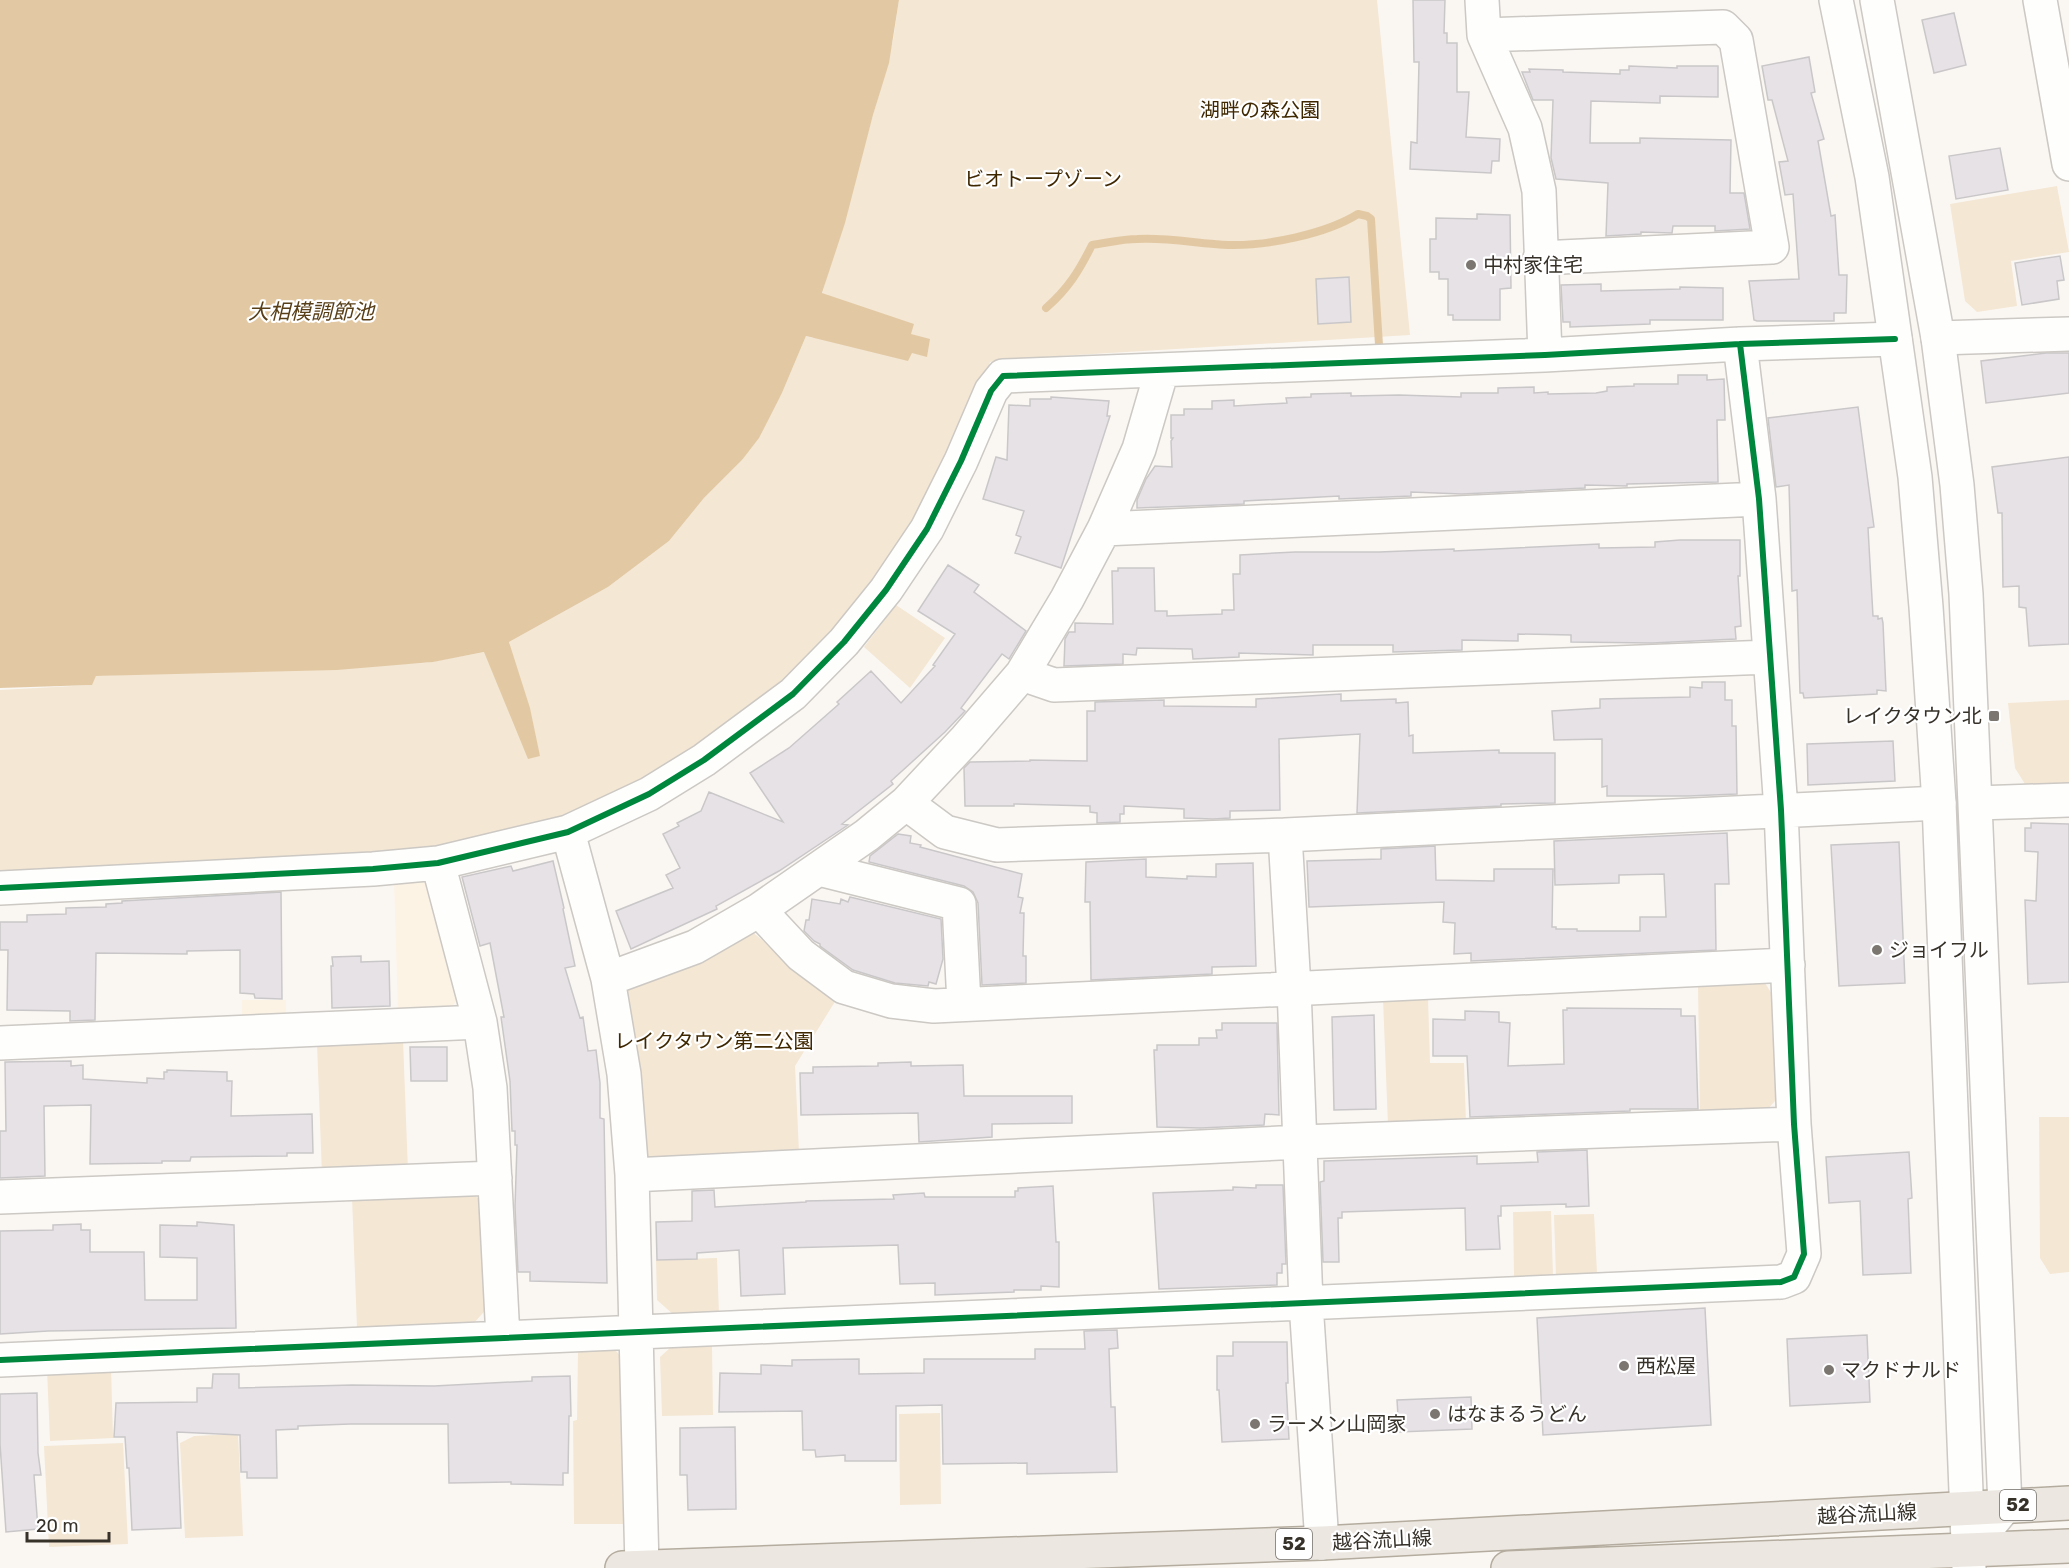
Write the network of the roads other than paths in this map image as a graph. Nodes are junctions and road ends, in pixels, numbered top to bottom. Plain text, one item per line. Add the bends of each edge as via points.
1 (1482, 0) edge
2 (1836, 0) edge
3 (1877, 0) edge
4 (2050, 6) edge
5 (1721, 13) edge
6 (1484, 35) junction
7 (2069, 164) edge
8 (1540, 258) junction
9 (2069, 334) edge
10 (1938, 338) junction
11 (1895, 339) junction
12 (1740, 344) junction
13 (1545, 355) junction
14 (1162, 370) junction
15 (1759, 500) junction
16 (1104, 529) junction
17 (1769, 657) junction
18 (1022, 674) junction
19 (2069, 800) edge
20 (906, 803) junction
21 (1939, 803) junction
22 (1976, 803) junction
23 (1781, 810) junction
24 (568, 832) junction
25 (1285, 835) junction
26 (438, 863) junction
27 (819, 869) junction
28 (0, 888) edge
29 (759, 910) junction
30 (1788, 965) junction
31 (608, 979) junction
32 (1294, 988) junction
33 (964, 1004) junction
34 (480, 1022) junction
35 (0, 1043) edge
36 (1794, 1124) junction
37 (1300, 1142) junction
38 (632, 1175) junction
39 (495, 1178) junction
40 (0, 1197) edge
41 (1306, 1303) junction
42 (637, 1332) junction
43 (503, 1338) junction
44 (0, 1360) edge
45 (2069, 1503) edge
46 (2005, 1506) junction
47 (1966, 1508) junction
48 (1322, 1543) junction
49 (2069, 1546) edge
50 (1969, 1559) edge
51 (632, 1568) edge
52 (1508, 1568) edge
53 (1516, 1568) edge

1 - 6 street
2 - 11 street via 1872,177
3 - 10 street
4 - 7 street
5 - 6 street
5 - 8 street via 1736,40 1772,247
6 - 8 street via 1525,128 1539,190
8 - 13 street
9 - 10 street
10 - 22 street via 1966,594
11 - 12 street
11 - 21 street via 1915,477
12 - 13 street
12 - 15 street
13 - 14 street
14 - 16 street via 1139,449
14 - 24 street via 1003,376 991,391 927,529 886,590 844,642 793,693 704,760 649,794
15 - 16 street
15 - 17 street
16 - 18 street
17 - 18 street via 1054,685
17 - 23 street
18 - 20 street
19 - 22 street
20 - 25 street via 945,832 998,845
20 - 27 street
21 - 23 street
21 - 47 street
22 - 46 street
23 - 25 street
23 - 30 street
24 - 26 street
24 - 31 street
25 - 32 street
26 - 28 street
26 - 34 street
27 - 29 street
27 - 33 street via 959,904
29 - 31 street via 695,947
29 - 33 street via 801,955 844,987 891,1001 934,1006
30 - 32 street
30 - 36 street
31 - 38 street via 624,1074
32 - 33 street
32 - 37 street
34 - 35 street
34 - 39 street via 490,1089
36 - 37 street
36 - 41 street via 1804,1254 1794,1277 1781,1282
37 - 38 street
37 - 41 street
38 - 42 street
39 - 40 street
39 - 43 street
41 - 42 street
41 - 48 street
42 - 43 street
42 - 51 street
43 - 44 street
45 - 46 main road, 越谷流山線 / 52
46 - 47 main road, 越谷流山線 / 52
46 - 50 street
47 - 48 main road, 越谷流山線 / 52
47 - 50 street
48 - 51 main road, 越谷流山線 / 52
49 - 50 main road, 越谷流山線 / 52
50 - 53 main road, 越谷流山線 / 52
52 - 53 main road, 越谷流山線 / 52

